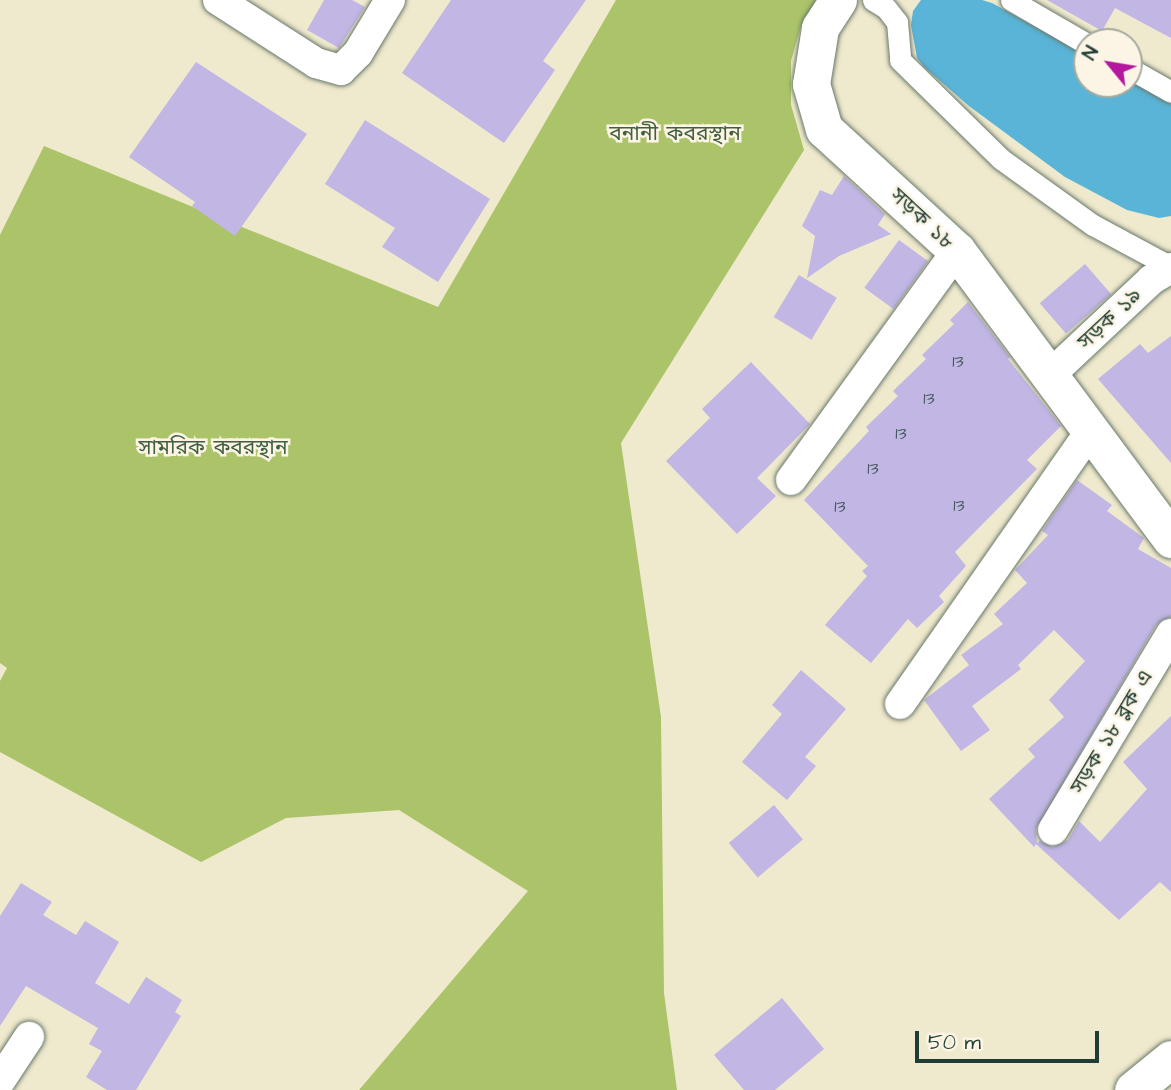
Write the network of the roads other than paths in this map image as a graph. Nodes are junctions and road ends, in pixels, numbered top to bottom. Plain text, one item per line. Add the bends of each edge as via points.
1 (218, 0) edge
2 (390, 0) edge
3 (838, 0) edge
4 (873, 0) edge
5 (1011, 0) edge
6 (1073, 36) edge
7 (1143, 76) edge
8 (1171, 92) edge
9 (957, 251) junction
10 (1170, 267) edge
11 (1050, 375) junction
12 (1091, 430) junction
13 (792, 480) dead end
14 (1171, 539) edge
15 (1171, 634) edge
16 (900, 704) dead end
17 (1053, 830) dead end
18 (29, 1037) dead end
19 (0, 1080) edge

1 - 2 street via 316,63 341,70 358,53
3 - 9 street, সড়ক ১৮ via 820,28 811,84 824,128
4 - 10 street via 897,22 900,60 1001,159 1093,225
5 - 6 street
7 - 8 street
9 - 11 street, সড়ক ১৮
9 - 13 street
10 - 11 street, সড়ক ১৯
11 - 12 street, সড়ক ১৮
12 - 14 street, সড়ক ১৮
12 - 16 street
15 - 17 street, সড়ক ১৮ ব্লক এ
18 - 19 street

